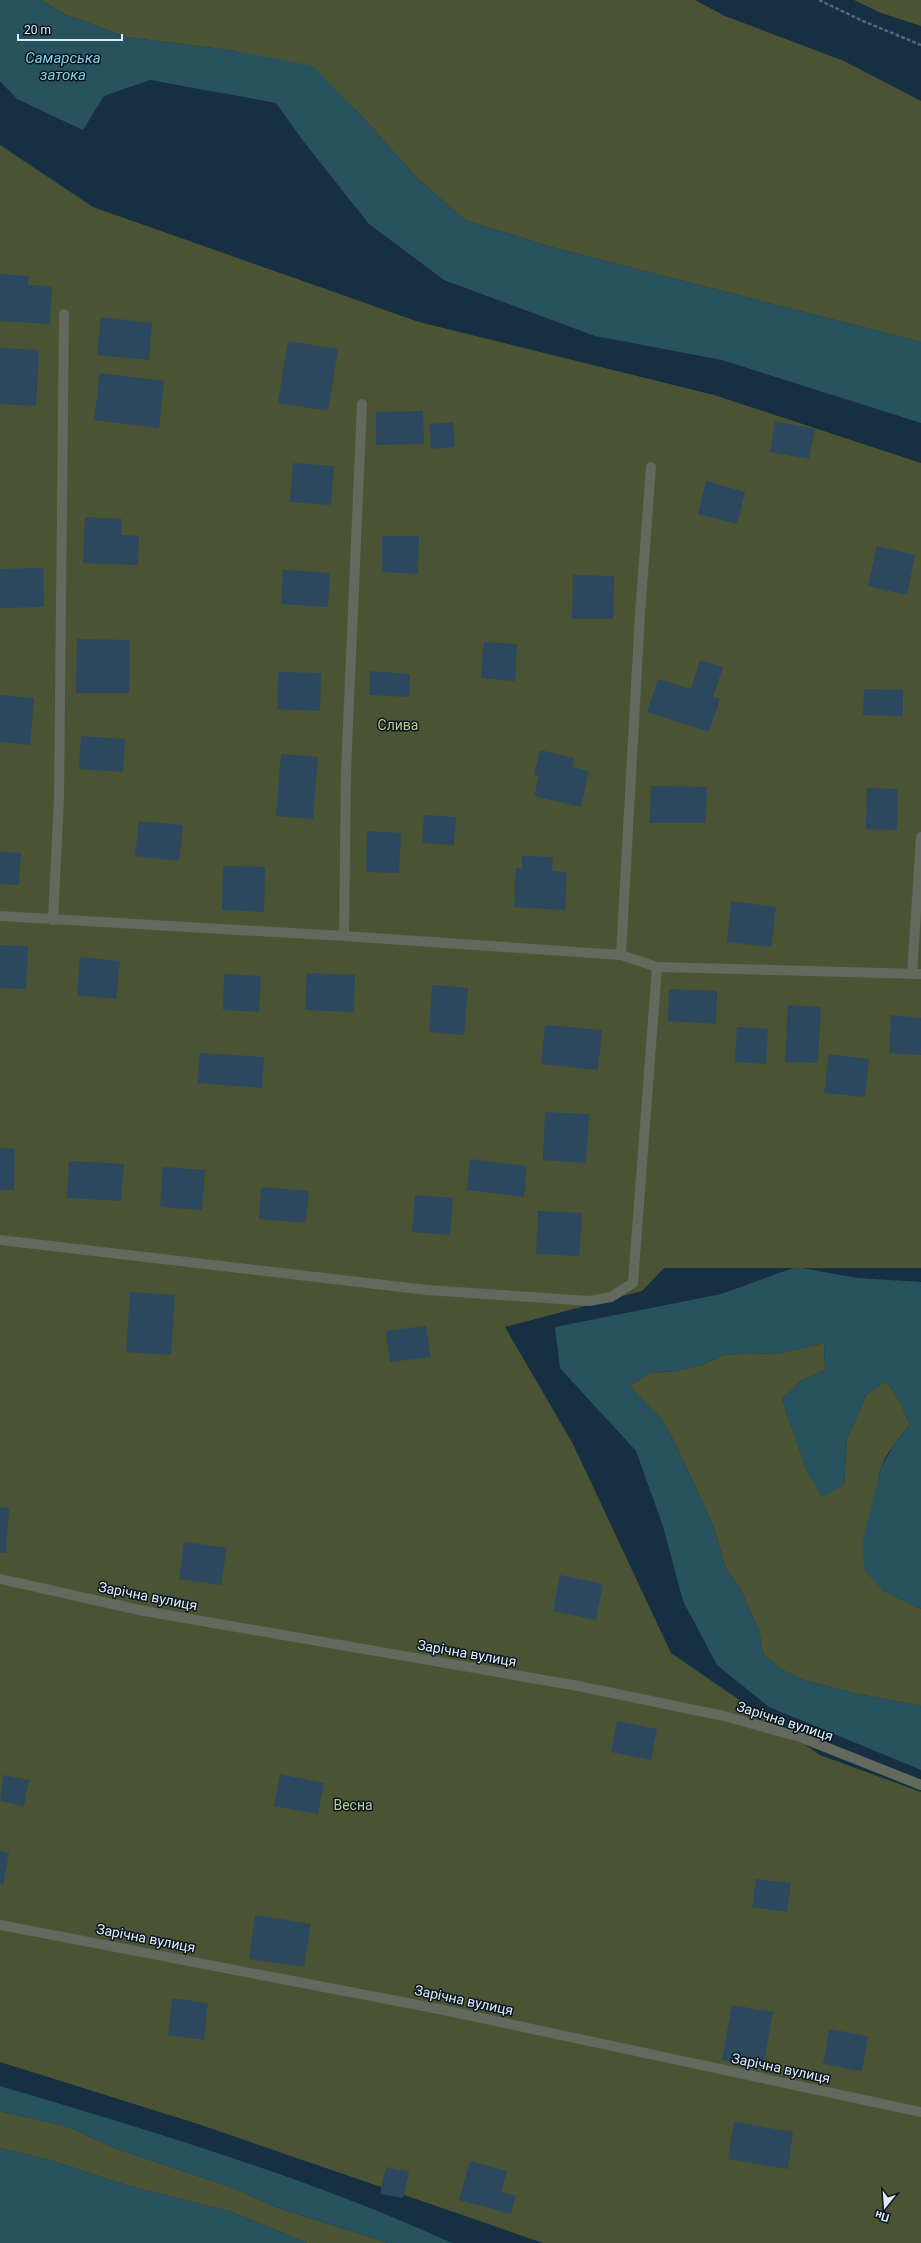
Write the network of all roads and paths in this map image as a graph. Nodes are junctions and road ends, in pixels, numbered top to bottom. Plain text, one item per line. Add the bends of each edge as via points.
1 (819, 0) edge
2 (921, 45) edge
3 (64, 314) dead end
4 (362, 404) dead end
5 (651, 467) dead end
6 (921, 837) edge
7 (0, 916) edge
8 (53, 920) junction
9 (344, 936) junction
10 (621, 955) junction
11 (657, 967) junction
12 (917, 974) edge
13 (0, 1240) edge
14 (0, 1579) edge
15 (921, 1785) edge
16 (0, 1925) edge
17 (921, 2112) edge

1 - 2 path
3 - 8 lane via 60,798
4 - 9 lane via 346,772
5 - 10 lane
6 - 12 lane
7 - 8 lane
8 - 9 lane
9 - 10 lane
10 - 11 lane
11 - 12 lane
11 - 13 lane via 634,1283 611,1297 589,1301 427,1290
14 - 15 lane, Зарічна вулиця via 144,1611 578,1686 724,1716 800,1737
16 - 17 lane, Зарічна вулиця via 438,2009

